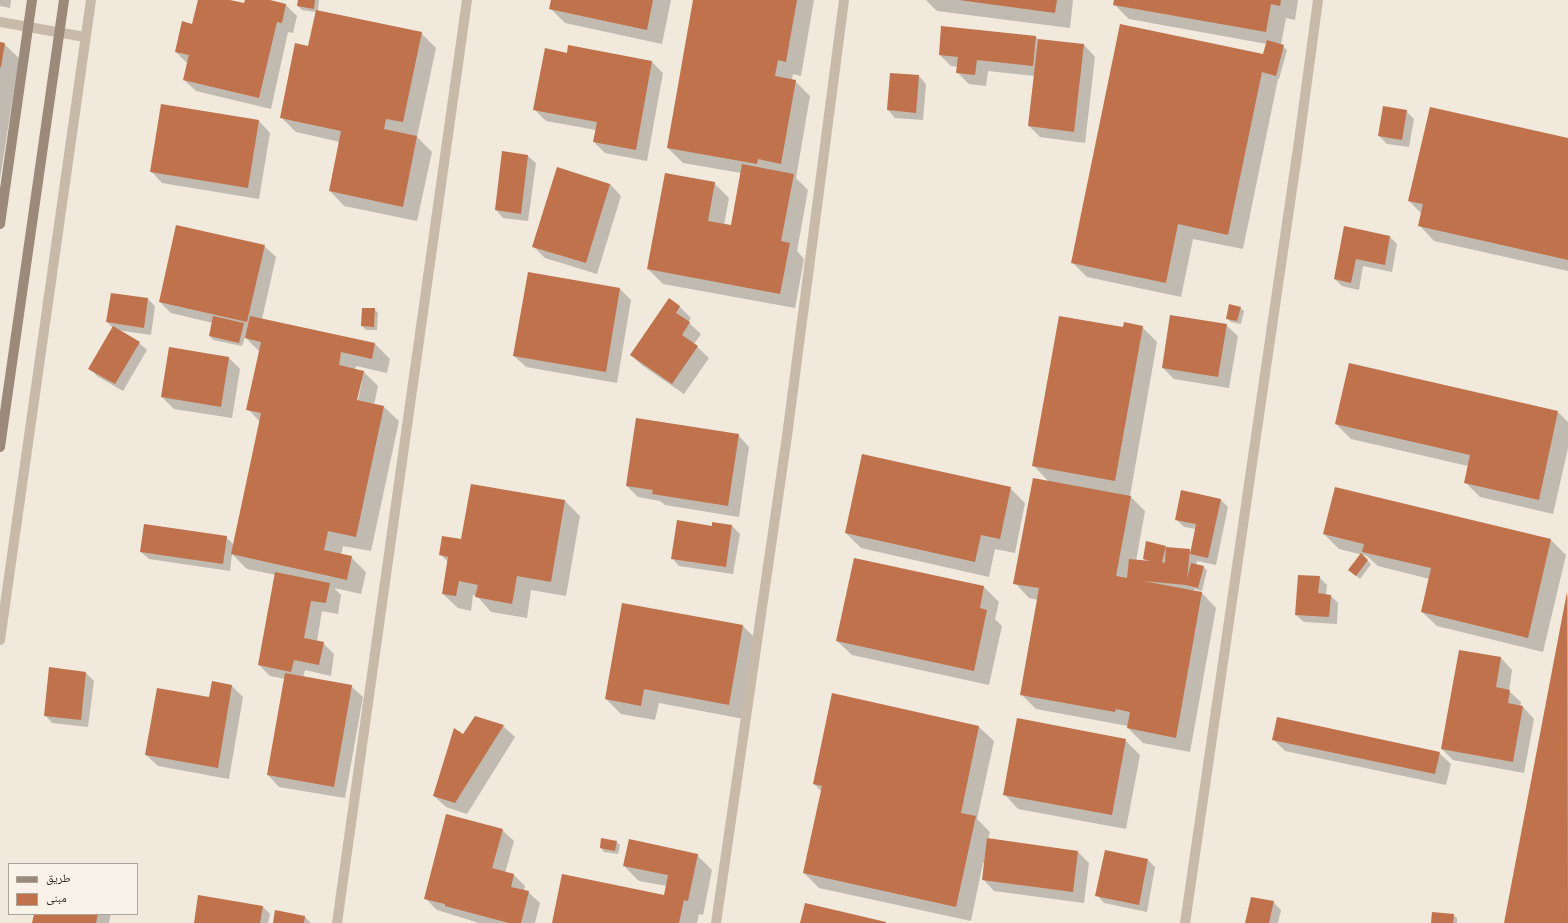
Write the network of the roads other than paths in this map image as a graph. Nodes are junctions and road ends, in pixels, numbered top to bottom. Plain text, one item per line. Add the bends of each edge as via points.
1 (32, 0) edge
2 (64, 0) edge
3 (91, 0) edge
4 (467, 0) edge
5 (844, 0) edge
6 (1318, 0) edge
7 (0, 22) edge
8 (28, 27) junction
9 (60, 33) junction
10 (85, 37) junction
11 (0, 224) edge
12 (0, 447) edge
13 (0, 640) edge
14 (337, 923) edge
15 (716, 923) edge
16 (1185, 923) edge

1 - 8 main road
2 - 9 main road
3 - 10 street
4 - 14 street
5 - 15 street via 787,436
6 - 16 street
7 - 8 street
8 - 9 street
8 - 11 main road
9 - 10 street
9 - 12 main road
10 - 13 street

